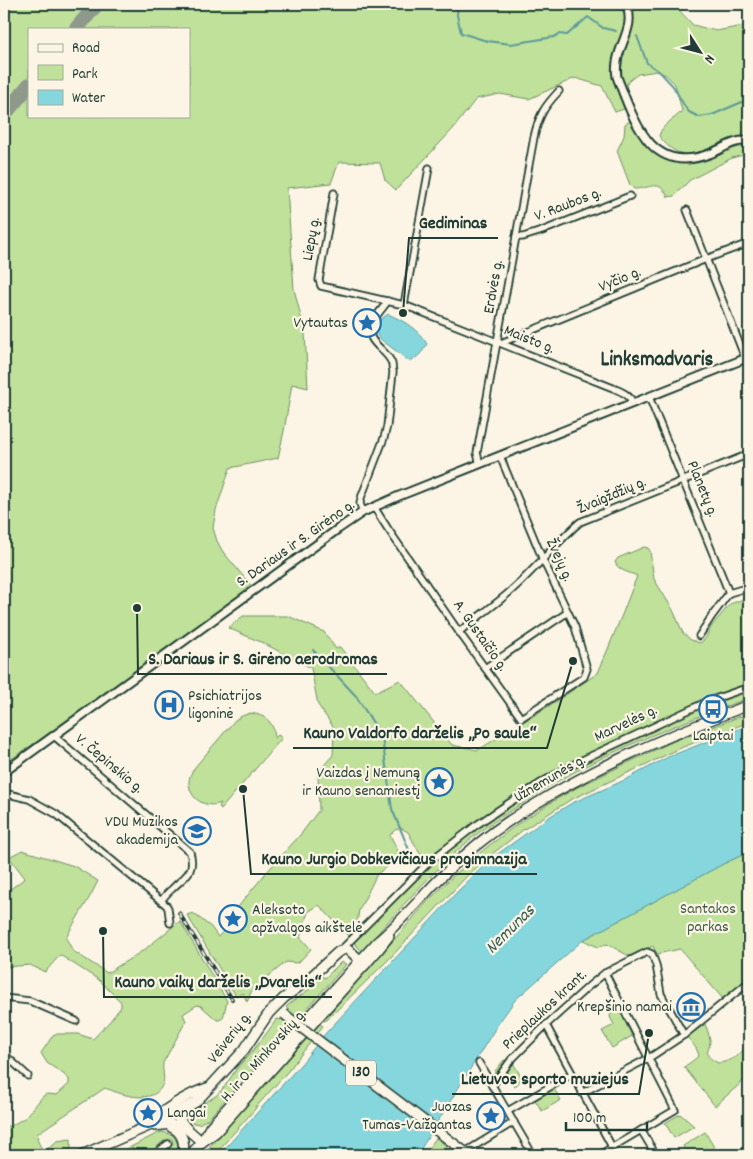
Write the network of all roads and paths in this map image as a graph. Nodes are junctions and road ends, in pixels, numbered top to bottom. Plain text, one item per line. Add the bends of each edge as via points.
1 (626, 4) edge
2 (559, 91) dead end
3 (749, 141) edge
4 (430, 168) dead end
5 (334, 194) dead end
6 (630, 196) dead end
7 (687, 210) dead end
8 (516, 237) junction
9 (749, 243) edge
10 (706, 259) junction
11 (323, 287) joint
12 (388, 301) junction
13 (404, 305) junction
14 (499, 342) junction
15 (747, 357) edge
16 (749, 368) edge
17 (649, 397) junction
18 (633, 403) junction
19 (749, 454) edge
20 (500, 456) junction
21 (480, 464) junction
22 (684, 481) junction
23 (374, 507) junction
24 (364, 512) junction
25 (543, 560) junction
26 (749, 587) edge
27 (729, 593) junction
28 (568, 612) junction
29 (459, 632) junction
30 (699, 636) dead end
31 (485, 668) junction
32 (584, 676) joint
33 (749, 687) edge
34 (749, 705) edge
35 (54, 736) junction
36 (4, 772) edge
37 (4, 793) edge
38 (161, 901) junction
39 (170, 923) dead end
40 (349, 950) junction
41 (338, 952) junction
42 (363, 963) junction
43 (349, 973) junction
44 (605, 973) junction
45 (749, 982) edge
46 (4, 998) edge
47 (275, 1008) junction
48 (76, 1021) dead end
49 (546, 1025) junction
50 (684, 1035) junction
51 (4, 1054) edge
52 (648, 1058) junction
53 (479, 1064) dead end
54 (572, 1074) junction
55 (28, 1076) dead end
56 (492, 1086) junction
57 (208, 1088) junction
58 (582, 1093) junction
59 (508, 1112) junction
60 (176, 1113) junction
61 (158, 1115) junction
62 (514, 1122) junction
63 (166, 1125) junction
64 (186, 1128) junction
65 (143, 1129) junction
66 (640, 1130) junction
67 (202, 1142) junction
68 (168, 1144) dead end
69 (612, 1147) junction
70 (463, 1154) edge
71 (82, 1155) edge
72 (154, 1155) edge
73 (183, 1155) edge
74 (190, 1155) edge
75 (533, 1155) edge
76 (598, 1155) edge
77 (656, 1155) edge

1 - 3 street via 630,22 618,52 617,77 643,136 650,144 671,157 686,159 710,154 736,142
2 - 8 street, Erdvės g. via 540,116 536,127
4 - 13 street
5 - 11 street, Liepų g. via 319,280
6 - 8 street, V. Raubos g. via 542,231
7 - 10 street
8 - 14 street, Erdvės g.
9 - 10 street, Vyčio g.
10 - 14 street, Vyčio g.
10 - 15 street
11 - 12 street, Maisto g.
12 - 13 street, Maisto g.
12 - 24 street via 372,324 370,333 370,338 389,358 393,372 384,438 361,498
13 - 14 street, Maisto g.
14 - 18 street, Maisto g. via 613,388 630,397
14 - 21 street, Erdvės g. via 477,453
15 - 16 street
15 - 17 street, S. Dariaus ir S. Girėno g.
17 - 18 street, S. Dariaus ir S. Girėno g.
17 - 22 street, Planetų g.
18 - 20 street, S. Dariaus ir S. Girėno g.
19 - 22 street, Žvaigždžių g.
20 - 21 street, S. Dariaus ir S. Girėno g.
20 - 25 street, Žvejų g.
21 - 23 street, S. Dariaus ir S. Girėno g.
22 - 25 street, Žvaigždžių g. via 580,522
22 - 27 street, Planetų g.
23 - 24 street, S. Dariaus ir S. Girėno g.
23 - 29 street, A. Gustaičio g.
24 - 35 street, S. Dariaus ir S. Girėno g.
25 - 28 street, Žvejų g.
25 - 29 street, Žvaigždžių g. via 513,590
26 - 27 street
27 - 30 street
28 - 31 street
28 - 32 street, Žvejų g. via 585,659 587,669
29 - 31 street, A. Gustaičio g.
31 - 32 street, A. Gustaičio g. via 521,718
33 - 41 street, Marvelės g. via 706,702 544,780 445,850
34 - 42 main road, Užnemunės g. via 668,736 606,765 551,794 496,830 425,893 377,942
35 - 36 street, S. Dariaus ir S. Girėno g.
35 - 38 street, V. Čepinskio g. via 190,852 190,870
37 - 38 street via 29,799 56,814
38 - 39 street via 168,908
40 - 41 main road
40 - 42 main road
40 - 43 main road via 352,961
41 - 47 main road, Veiverių g.
42 - 43 main road, H. ir O. Minkovskių g.
42 - 67 main road, H. ir O. Minkovskių g. via 216,1132
43 - 67 main road, H. ir O. Minkovskių g. via 210,1127
44 - 49 street, Prieplaukos krant.
44 - 50 street, Prieplaukos krant. via 647,952 652,954 661,994
44 - 52 street
45 - 50 street
46 - 48 street via 30,1001
47 - 57 main road, Veiverių g. via 244,1050
47 - 70 main road, 130, bridge
49 - 54 street
49 - 56 street, Prieplaukos krant. via 511,1060
50 - 52 street
51 - 55 street
52 - 58 street
52 - 66 street via 675,1110
53 - 56 street
54 - 58 street
54 - 59 street
56 - 59 street
57 - 60 main road, Veiverių g. via 196,1102
57 - 61 main road, Veiverių g.
58 - 69 street
59 - 62 street
60 - 61 main road
60 - 64 main road
60 - 65 main road, Veiverių g.
61 - 65 main road, Veiverių g.
62 - 70 street
62 - 75 street
63 - 64 main road
63 - 65 main road
63 - 73 main road via 175,1128 181,1136
64 - 67 main road
65 - 71 main road, Veiverių g.
66 - 69 street
66 - 77 street
67 - 74 main road, H. ir O. Minkovskių g.
68 - 72 street
69 - 76 street

